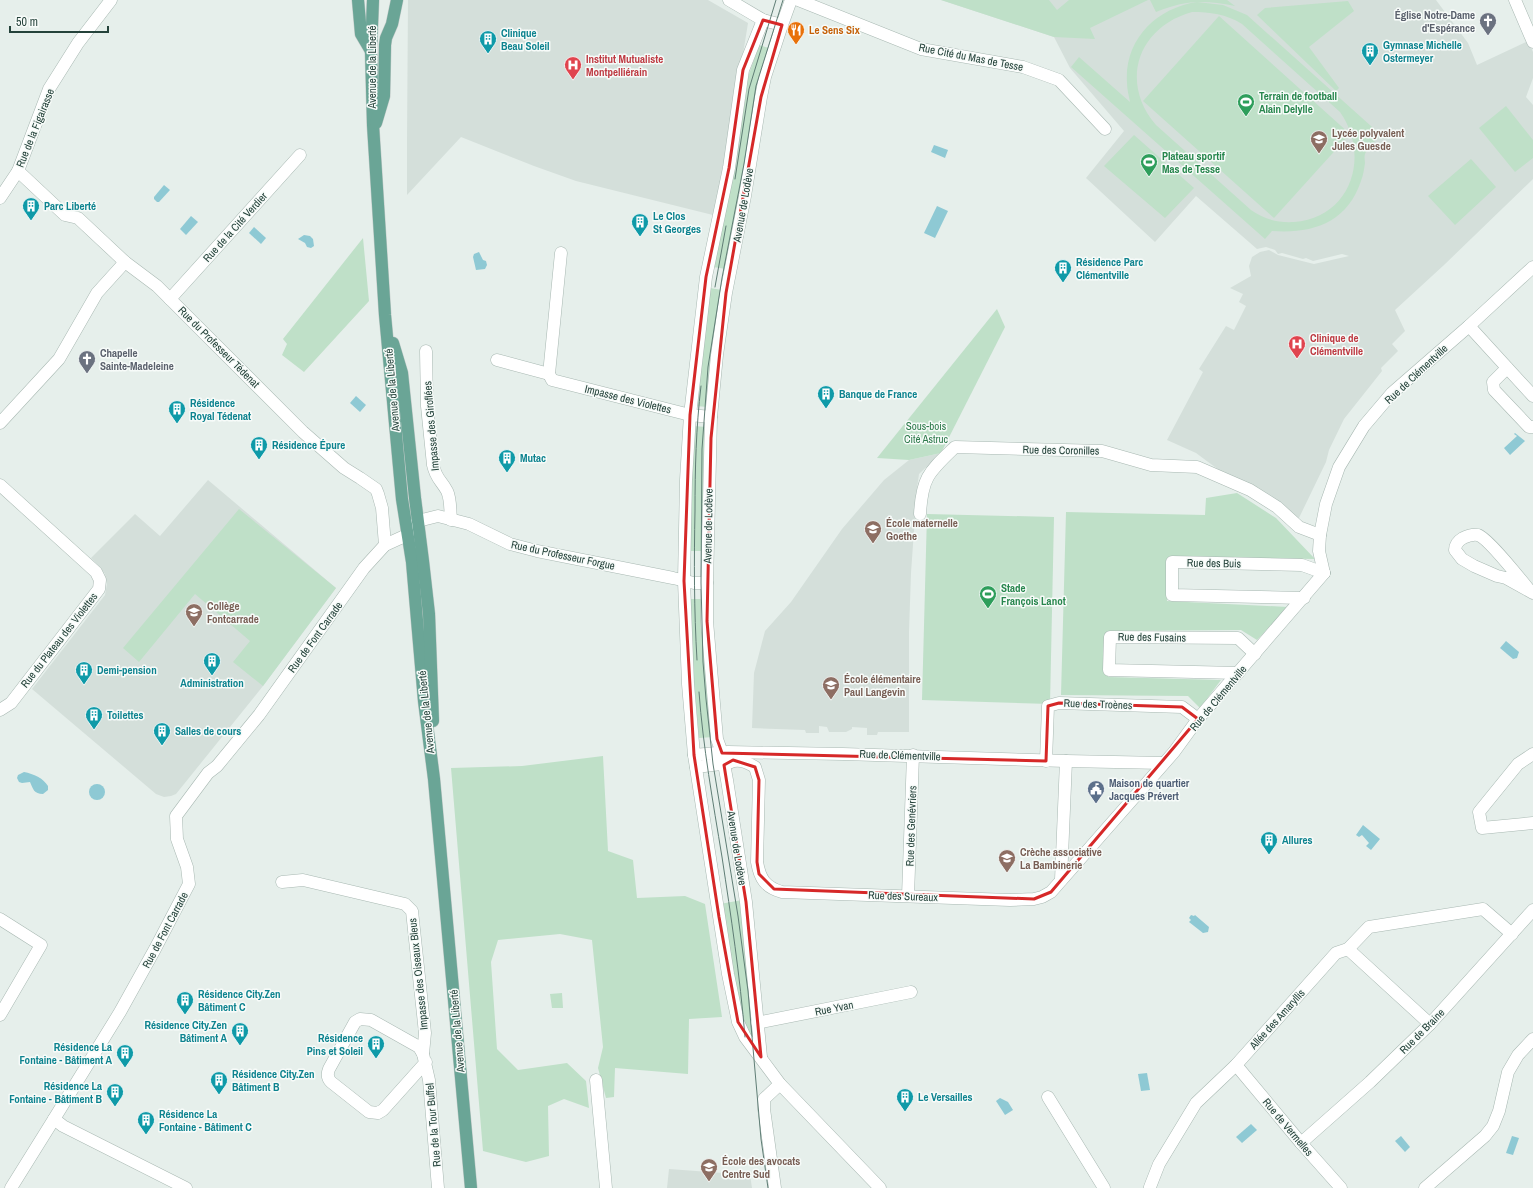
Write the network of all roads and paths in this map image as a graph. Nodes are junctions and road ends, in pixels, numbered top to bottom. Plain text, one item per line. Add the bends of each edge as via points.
1 (112, 0) edge
2 (358, 0) edge
3 (373, 0) edge
4 (397, 0) edge
5 (729, 0) edge
6 (791, 0) edge
7 (798, 0) edge
8 (1515, 0) edge
9 (763, 20) junction
10 (782, 25) junction
11 (1533, 42) edge
12 (371, 51) junction
13 (1105, 129) dead end
14 (373, 132) junction
15 (300, 155) dead end
16 (18, 171) junction
17 (0, 198) edge
18 (561, 253) dead end
19 (125, 262) junction
20 (1533, 266) edge
21 (170, 299) junction
22 (385, 315) junction
23 (1469, 326) junction
24 (426, 351) dead end
25 (497, 360) dead end
26 (1507, 368) junction
27 (548, 374) junction
28 (1533, 396) edge
29 (690, 415) junction
30 (711, 417) junction
31 (0, 423) edge
32 (1533, 427) edge
33 (0, 485) edge
34 (920, 514) dead end
35 (421, 520) junction
36 (451, 520) junction
37 (406, 535) junction
38 (1320, 535) junction
39 (385, 545) junction
40 (1324, 573) junction
41 (684, 581) junction
42 (707, 583) junction
43 (1532, 592) edge
44 (1304, 598) junction
45 (1255, 654) junction
46 (1238, 673) junction
47 (0, 710) edge
48 (1198, 719) junction
49 (1533, 754) edge
50 (912, 755) junction
51 (723, 758) junction
52 (695, 761) junction
53 (1046, 761) junction
54 (1066, 761) junction
55 (1163, 763) junction
56 (434, 778) junction
57 (1533, 823) edge
58 (1061, 880) junction
59 (282, 882) dead end
60 (908, 896) junction
61 (1533, 910) edge
62 (0, 919) edge
63 (1512, 934) junction
64 (1348, 949) junction
65 (911, 992) dead end
66 (0, 1014) edge
67 (757, 1023) junction
68 (1430, 1024) junction
69 (1533, 1039) edge
70 (761, 1057) junction
71 (425, 1058) junction
72 (1236, 1064) junction
73 (596, 1080) dead end
74 (780, 1084) junction
75 (1048, 1096) dead end
76 (54, 1119) junction
77 (1301, 1143) junction
78 (11, 1188) edge
79 (186, 1188) edge
80 (438, 1188) edge
81 (471, 1188) edge
82 (606, 1188) edge
83 (775, 1188) edge
84 (880, 1188) edge
85 (1104, 1188) edge
86 (1149, 1188) edge
87 (1341, 1188) edge
88 (1425, 1188) edge

1 - 16 street, Rue de la Figairasse via 78,43 49,89
2 - 12 main road via 361,34
3 - 12 main road, Avenue de la Liberté
4 - 14 main road via 385,45 384,96
5 - 9 street
6 - 10 street, Avenue de Lodève
7 - 13 street, Rue Cité du Mas de Tesse via 922,49 1023,67 1059,80
8 - 11 street
9 - 10 street
9 - 29 street, Avenue de Lodève via 744,70 729,168 706,277
10 - 30 street, Avenue de Lodève via 761,97 726,293
12 - 14 main road, Avenue de la Liberté
14 - 22 main road, Avenue de la Liberté
15 - 21 street, Rue de la Cité Verdier
16 - 17 street, Rue de la Figairasse
16 - 19 street, Rue du Professeur Tédenat via 65,215 78,218
18 - 27 street
19 - 21 street, Rue du Professeur Tédenat
19 - 31 street via 97,293 59,359
20 - 23 street, Rue de Clémentville
21 - 39 street, Rue du Professeur Tédenat via 303,432 344,468 376,489 382,508
22 - 35 main road, Avenue de la Liberté via 402,373
22 - 37 main road, Avenue de la Liberté
23 - 26 street
23 - 38 street, Rue de Clémentville via 1392,393 1364,426 1339,467 1326,504
24 - 36 street, Impasse des Giroflées via 427,406 433,466 435,475 447,491
25 - 27 street, Impasse des Violettes
26 - 28 street
26 - 32 street via 1493,382 1494,390 1529,427
27 - 29 street, Impasse des Violettes via 552,380
29 - 30 street, Impasse des Violettes
29 - 41 street, Avenue de Lodève
30 - 42 street, Avenue de Lodève
33 - 47 street, Rue du Plateau des Violettes via 96,572 100,580 99,589 16,697
34 - 38 street, Rue des Coronilles via 924,484 933,468 955,447 1102,451 1151,465 1197,467 1250,490 1277,507 1299,527
35 - 36 street, Rue du Professeur Forgue via 438,516
35 - 37 street
35 - 56 main road, Avenue de la Liberté via 431,651
36 - 41 street, Rue du Professeur Forgue via 470,524 517,546
37 - 39 street, Rue de Font Carrade
37 - 56 main road, Avenue de la Liberté via 412,562 424,701
38 - 40 street, Rue de Clémentville via 1319,551
39 - 76 street, Rue de Font Carrade via 364,568 259,715 217,766 208,773 176,816 177,839 187,868 189,884 120,1012
40 - 44 street, Rue de Clémentville
40 - 44 street, Rue des Buis via 1302,565 1172,562 1172,595
41 - 42 street, Rue du Professeur Forgue
41 - 52 street, Avenue de Lodève via 688,684
42 - 51 street, Avenue de Lodève via 712,686 717,739
43 - 43 street via 1482,537 1469,535 1456,543 1455,550 1462,560
44 - 45 street, Rue de Clémentville
45 - 46 street, Rue de Clémentville
45 - 46 street, Rue des Fusains via 1238,638 1110,637 1109,670
46 - 48 street, Rue de Clémentville
48 - 53 street, Rue des Troènes via 1182,707 1059,703 1048,706
48 - 55 street, Rue de Clémentville
49 - 57 street via 1518,764 1479,812 1482,828
50 - 51 street, Rue de Clémentville
50 - 53 street, Rue de Clémentville
50 - 60 street, Rue des Genévriers
51 - 52 street, Rue des Sureaux
51 - 60 street, Rue des Sureaux via 749,763 755,767 759,780 757,862 759,874 774,890
51 - 67 street, Avenue de Lodève via 746,902
52 - 70 street, Avenue de Lodève via 728,974 738,1022 745,1037
53 - 54 street, Rue de Clémentville
54 - 55 street, Rue de Clémentville
54 - 58 street
55 - 58 street, Rue des Sureaux
56 - 81 main road, Avenue de la Liberté
58 - 60 street, Rue des Sureaux via 1051,892 1034,900
59 - 71 street, Impasse des Oiseaux Bleus via 303,880 405,904 412,911 425,1033
61 - 63 street, Rue de Braine
62 - 66 street via 40,945
63 - 64 street, Allée des Amaryllis via 1483,909 1369,927
63 - 68 street, Rue de Braine
64 - 68 street
64 - 72 street, Allée des Amaryllis via 1336,953
65 - 67 street, Rue Yvan
67 - 70 street, Avenue de Lodève
68 - 77 street, Rue de Braine
69 - 88 street via 1518,1055 1508,1072 1493,1126
70 - 74 street, Avenue de Lodève
71 - 71 street, Rue de la Tour Buffel via 419,1047 371,1020 360,1019 355,1022 328,1069 328,1079 369,1112 378,1113
71 - 80 street, Rue de la Tour Buffel
72 - 77 street, Rue de Vermelles
72 - 86 street, Allée des Amaryllis via 1196,1103 1159,1164
73 - 82 street
74 - 83 street via 764,1099
74 - 84 street, Avenue de Lodève
75 - 85 street
76 - 78 street, Rue de Font Carrade
76 - 79 street
77 - 87 street, Rue de Vermelles

